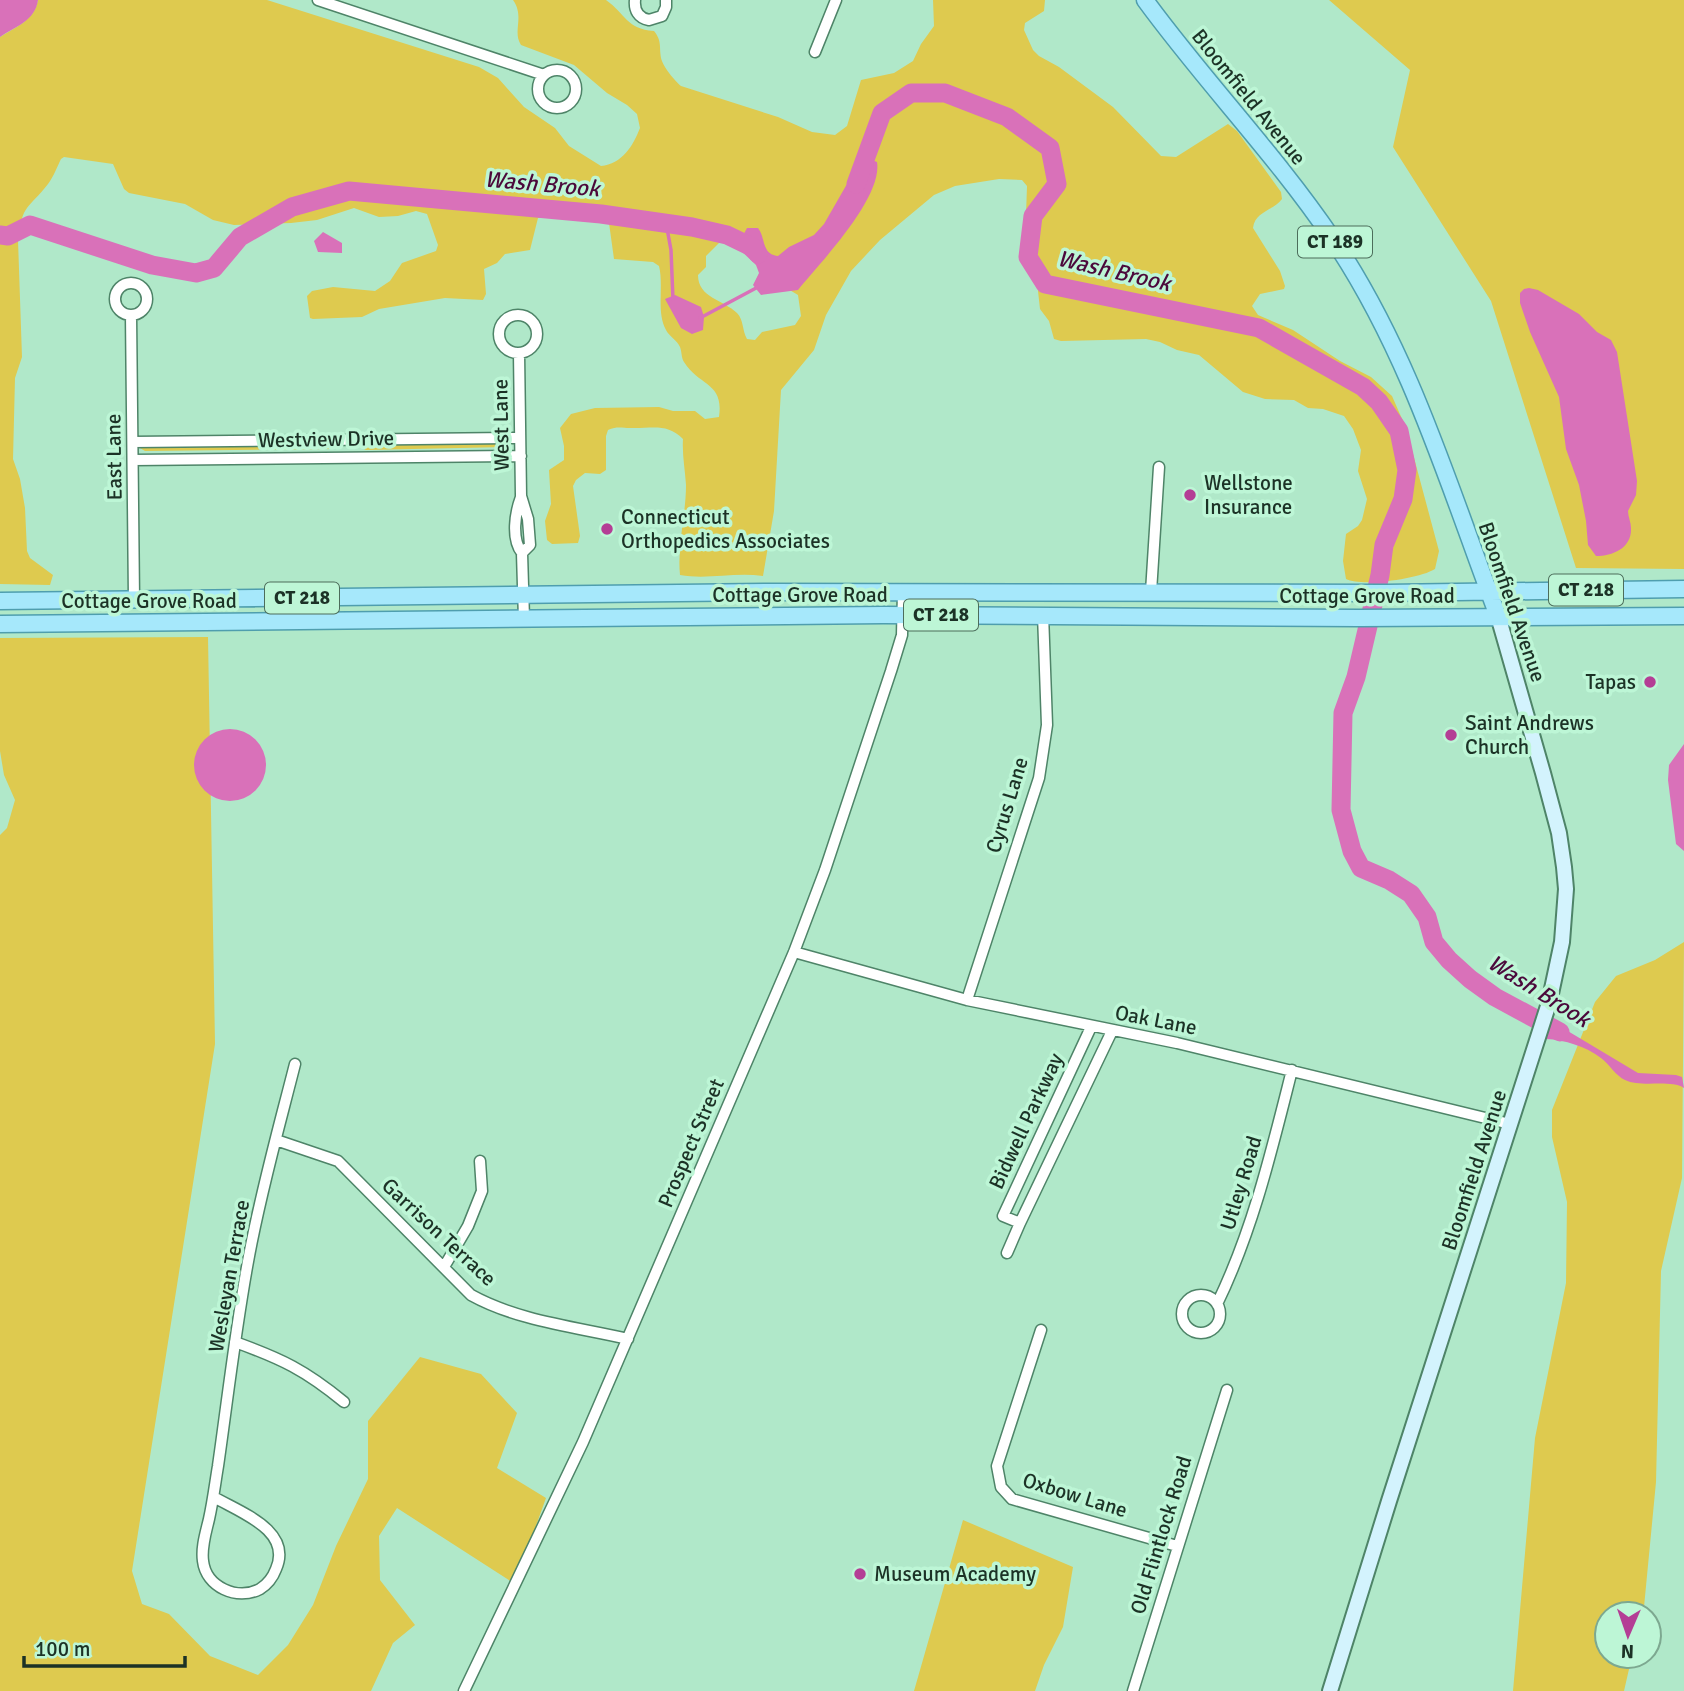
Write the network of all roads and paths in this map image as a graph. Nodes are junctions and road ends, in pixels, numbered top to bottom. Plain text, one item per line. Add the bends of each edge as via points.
1 (318, 0) edge
2 (635, 0) edge
3 (666, 0) edge
4 (836, 0) edge
5 (1145, 0) edge
6 (815, 52) dead end
7 (544, 75) junction
8 (131, 314) dead end
9 (519, 353) junction
10 (520, 438) junction
11 (133, 442) junction
12 (521, 456) junction
13 (133, 460) junction
14 (1159, 467) dead end
15 (1684, 589) edge
16 (904, 592) junction
17 (1151, 592) junction
18 (1488, 592) junction
19 (523, 595) junction
20 (134, 599) junction
21 (0, 601) edge
22 (1043, 614) junction
23 (903, 615) junction
24 (1498, 616) junction
25 (1684, 616) edge
26 (524, 619) junction
27 (0, 624) edge
28 (794, 952) junction
29 (967, 1000) junction
30 (1091, 1027) junction
31 (1112, 1031) junction
32 (295, 1064) dead end
33 (1292, 1070) junction
34 (1510, 1124) junction
35 (276, 1140) junction
36 (480, 1161) dead end
37 (1020, 1223) junction
38 (1007, 1253) dead end
39 (444, 1267) junction
40 (1217, 1304) junction
41 (1041, 1330) dead end
42 (628, 1339) junction
43 (235, 1342) junction
44 (1227, 1390) dead end
45 (344, 1402) dead end
46 (214, 1497) junction
47 (1177, 1546) junction
48 (464, 1691) edge
49 (1133, 1691) edge
50 (1330, 1691) edge

1 - 7 street
2 - 3 street via 639,16 649,20 662,16
4 - 6 street
5 - 18 main road, Bloomfield Avenue / CT 189 via 1264,145 1325,228 1388,333 1434,438
7 - 7 street via 561,70 572,76 576,94 569,104 557,108 545,104 538,87
8 - 11 street, East Lane
9 - 9 street, West Lane via 532,347 537,336 531,320 520,314 503,321 499,333 502,345
9 - 10 street, West Lane
10 - 11 street, Westview Drive
10 - 12 street, West Lane
11 - 13 street, East Lane
12 - 13 street, Westview Drive
12 - 19 street, West Lane via 521,496 530,545 522,554
13 - 20 street, East Lane
14 - 17 street
15 - 18 main road, Cottage Grove Road / CT 218
16 - 17 main road, Cottage Grove Road / CT 218
16 - 19 main road, Cottage Grove Road / CT 218
16 - 23 street, Prospect Street
17 - 18 main road, Cottage Grove Road / CT 218
18 - 24 main road, Bloomfield Avenue / CT 189
19 - 20 main road, Cottage Grove Road / CT 218
19 - 26 street, West Lane
20 - 21 main road, Cottage Grove Road / CT 218
22 - 23 main road, Cottage Grove Road / CT 218
22 - 24 main road, Cottage Grove Road / CT 218
22 - 29 street, Cyrus Lane via 1047,725 1039,778
23 - 26 main road, Cottage Grove Road / CT 218
23 - 28 street, Prospect Street via 891,671
24 - 25 main road, Cottage Grove Road / CT 218
24 - 34 main road, Bloomfield Avenue / CT 189 via 1559,833 1566,889 1562,942 1549,1003
26 - 27 main road, Cottage Grove Road / CT 218
28 - 29 street, Oak Lane
28 - 42 street, Prospect Street
29 - 30 street, Oak Lane
30 - 31 street, Oak Lane
30 - 37 street, Bidwell Parkway via 1003,1216
31 - 33 street, Oak Lane
31 - 37 street, Bidwell Parkway
32 - 35 street, Wesleyan Terrace
33 - 34 street, Oak Lane
33 - 40 street, Utley Road via 1264,1181
34 - 50 main road, Bloomfield Avenue / CT 189
35 - 39 street, Garrison Terrace via 338,1161
35 - 43 street, Wesleyan Terrace
36 - 39 street via 482,1191
37 - 38 street, Bidwell Parkway
39 - 42 street, Garrison Terrace via 471,1295 491,1306
40 - 40 street, Utley Road via 1208,1296 1191,1298 1183,1307 1184,1324 1194,1333 1214,1329 1220,1317
41 - 47 street, Oxbow Lane via 997,1466 1001,1487 1012,1499
42 - 48 street, Prospect Street via 565,1483
43 - 45 street via 282,1359
43 - 46 street, Wesleyan Terrace
44 - 47 street, Old Flintlock Road
46 - 46 street, Wesleyan Terrace via 203,1546 208,1576 231,1593 261,1588 278,1565 274,1536 264,1525
47 - 49 street, Old Flintlock Road

